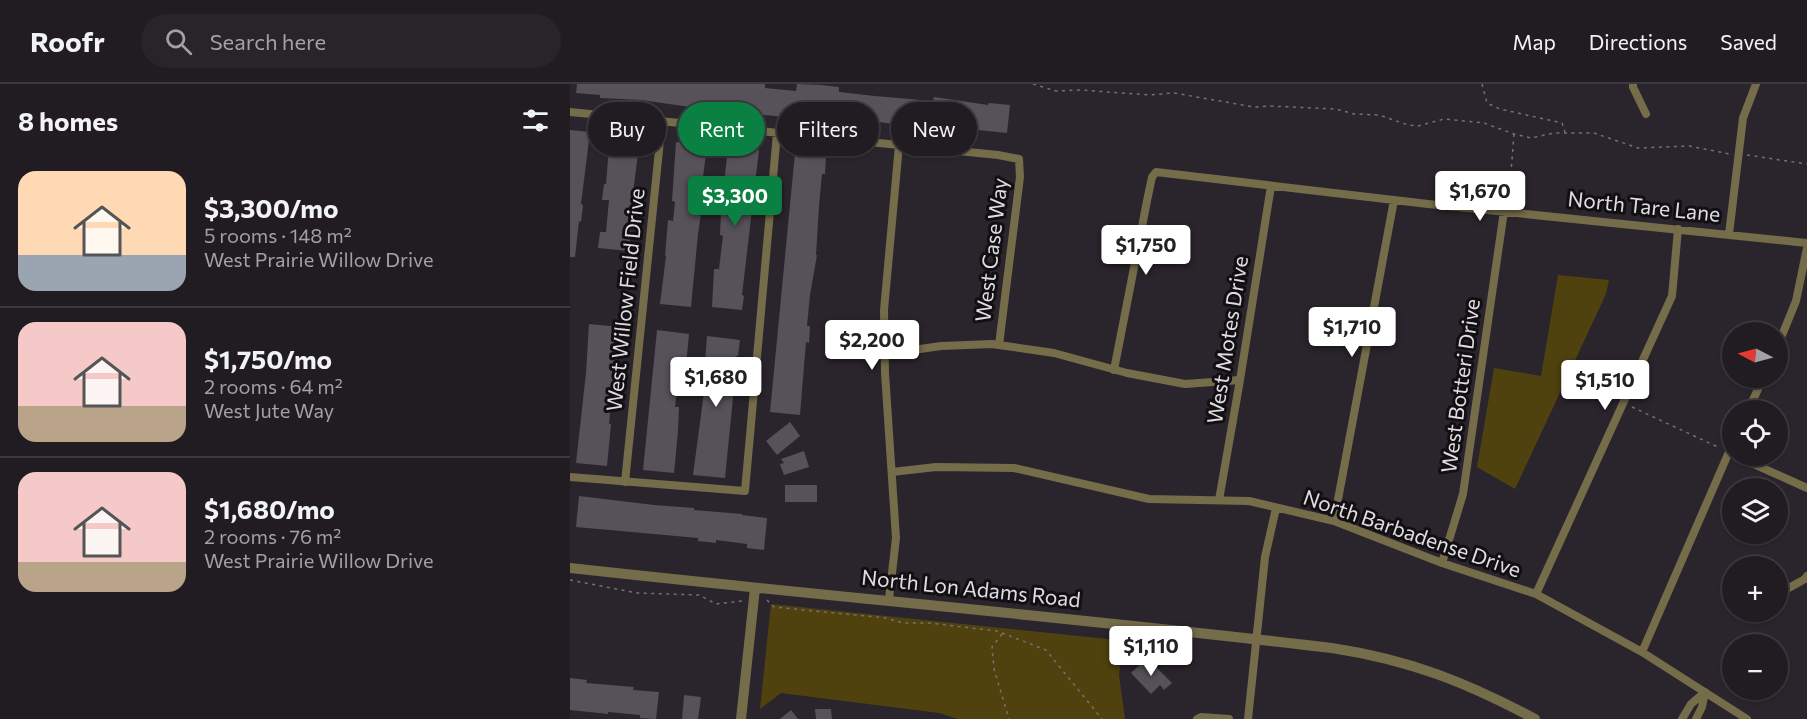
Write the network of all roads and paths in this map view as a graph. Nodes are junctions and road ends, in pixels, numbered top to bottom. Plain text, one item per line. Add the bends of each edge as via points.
1 (1033, 84) edge
2 (1482, 84) edge
3 (1633, 84) edge
4 (1756, 84) edge
5 (570, 112) edge
6 (588, 114) edge
7 (1646, 114) dead end
8 (666, 121) edge
9 (1565, 132) junction
10 (777, 133) joint
11 (1514, 134) junction
12 (977, 153) edge
13 (1738, 154) junction
14 (658, 156) edge
15 (898, 156) edge
16 (1807, 164) edge
17 (1271, 186) junction
18 (1394, 200) junction
19 (1504, 211) junction
20 (1519, 213) junction
21 (1678, 229) junction
22 (1729, 234) junction
23 (1807, 243) edge
24 (1807, 248) edge
25 (1788, 322) edge
26 (999, 345) junction
27 (885, 354) junction
28 (1114, 370) junction
29 (1240, 380) junction
30 (1623, 403) junction
31 (1722, 447) edge
32 (1727, 466) edge
33 (1762, 466) edge
34 (892, 472) junction
35 (570, 477) edge
36 (625, 482) junction
37 (1807, 488) edge
38 (1219, 500) junction
39 (1276, 508) junction
40 (1334, 522) junction
41 (1442, 563) junction
42 (570, 568) edge
43 (1807, 576) edge
44 (570, 580) edge
45 (755, 588) junction
46 (1788, 588) edge
47 (1536, 594) junction
48 (889, 599) junction
49 (754, 603) junction
50 (774, 607) junction
51 (1002, 634) junction
52 (1257, 639) junction
53 (1642, 652) junction
54 (1705, 692) junction
55 (741, 719) edge
56 (1009, 719) edge
57 (1102, 719) edge
58 (1197, 719) edge
59 (1228, 719) edge
60 (1248, 719) edge
61 (1535, 719) edge
62 (1682, 719) edge
63 (1696, 719) edge
64 (1747, 719) edge

1 - 11 path via 1056,91 1174,93 1254,107 1336,109 1418,126 1444,119 1484,123
2 - 9 path via 1487,103 1500,110 1562,123
3 - 7 street
4 - 13 street via 1743,118
5 - 6 street
8 - 10 street
9 - 11 path via 1531,138
9 - 13 path via 1594,133 1638,148 1689,146
10 - 36 street via 745,491
11 - 20 path via 1511,172
12 - 26 street, West Case Way via 1018,159 1020,177
13 - 16 path
13 - 22 street
14 - 36 street, West Willow Field Drive
15 - 27 street via 884,310
17 - 18 street, North Tare Lane
17 - 28 street, North Tare Lane via 1156,172
17 - 29 street, West Motes Drive
18 - 19 street, North Tare Lane
18 - 40 street
19 - 20 street, North Tare Lane
19 - 41 street, West Botteri Drive via 1463,494
20 - 21 street, North Tare Lane
21 - 22 street, North Tare Lane
21 - 30 street via 1672,296
22 - 23 street, North Tare Lane
24 - 25 street via 1796,302
26 - 27 street via 941,346
26 - 28 street via 1054,353
27 - 34 street
28 - 29 street via 1185,384
29 - 38 street, West Motes Drive
30 - 31 path
30 - 47 street
32 - 53 street
33 - 37 street
34 - 38 street, North Barbadense Drive via 936,466 1014,468 1149,499
34 - 48 street via 896,538
35 - 36 street
38 - 39 street, North Barbadense Drive via 1249,501
39 - 40 street, North Barbadense Drive
39 - 52 street via 1265,557
40 - 41 street, North Barbadense Drive
41 - 47 street, North Barbadense Drive
42 - 45 street, North Lon Adams Road
43 - 46 street
44 - 49 path via 637,593 699,595 716,604
45 - 48 street, North Lon Adams Road
45 - 49 street
45 - 50 path
47 - 53 street, North Barbadense Drive
48 - 52 street, North Lon Adams Road
49 - 50 path
49 - 55 street
50 - 51 path
51 - 56 path via 992,648
51 - 57 path via 1046,650
52 - 60 street
52 - 61 street, North Lon Adams Road via 1343,650 1437,672
53 - 54 street, North Barbadense Drive
54 - 62 street
54 - 63 street
54 - 64 street, North Barbadense Drive
58 - 59 street

